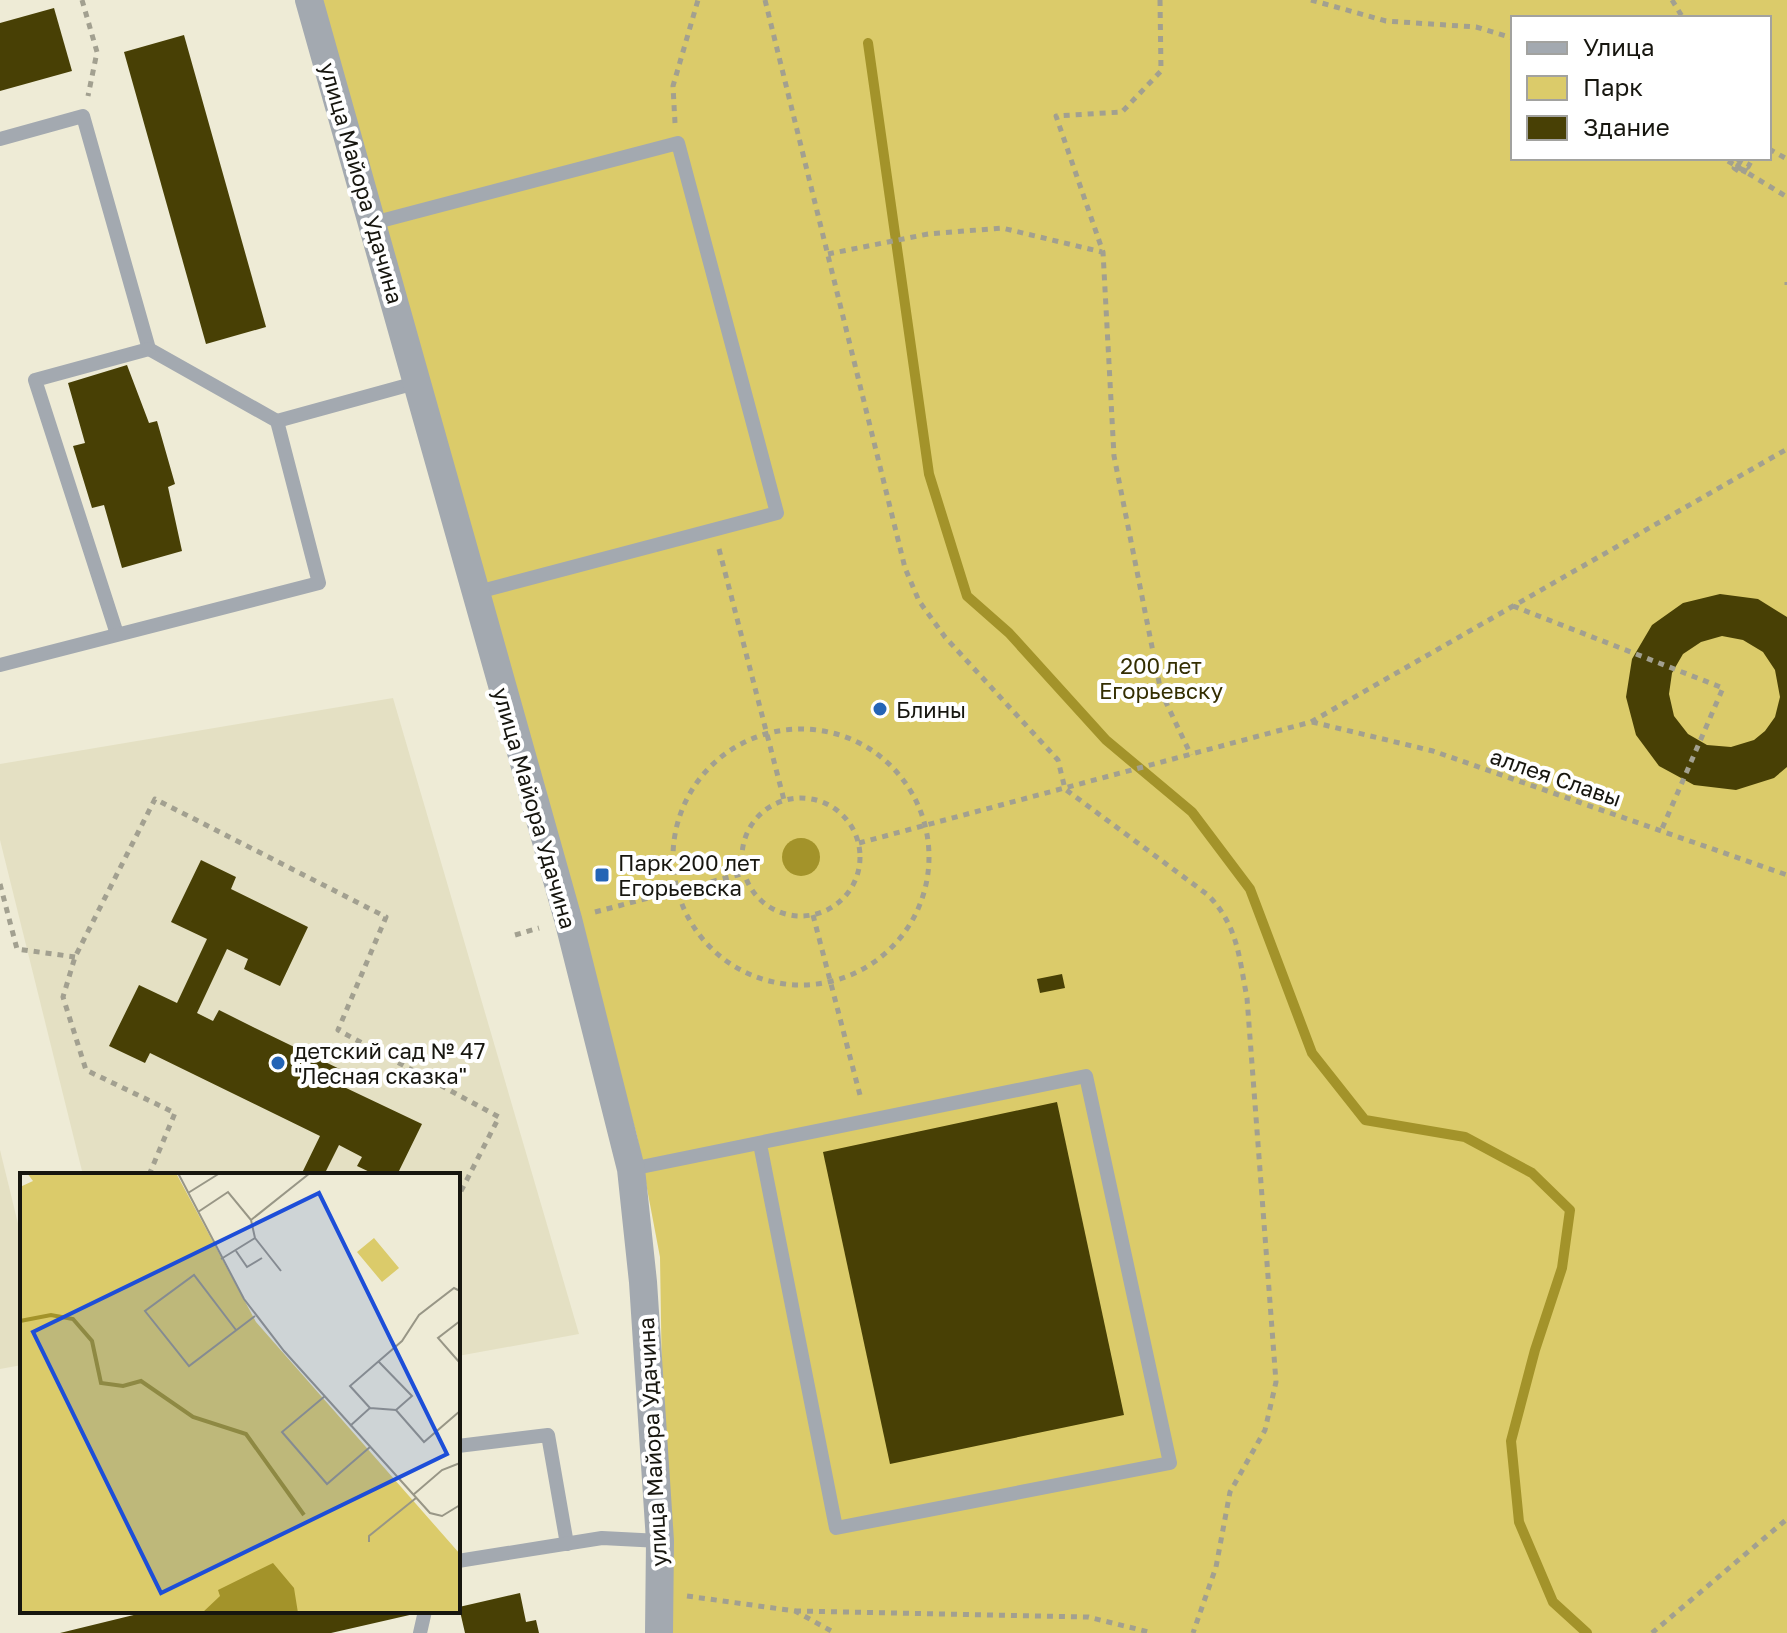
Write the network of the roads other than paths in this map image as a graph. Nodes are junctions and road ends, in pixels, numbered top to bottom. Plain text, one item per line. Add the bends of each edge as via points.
1 (309, 0) edge
2 (0, 139) edge
3 (373, 223) junction
4 (149, 349) junction
5 (419, 382) junction
6 (277, 421) junction
7 (473, 593) junction
8 (117, 634) junction
9 (0, 665) edge
10 (760, 1144) junction
11 (631, 1169) junction
12 (460, 1446) edge
13 (660, 1541) junction
14 (567, 1544) junction
15 (460, 1561) edge
16 (425, 1613) edge
17 (420, 1633) edge
18 (659, 1633) edge

1 - 3 street, улица Майора Удачина
2 - 4 lane via 83,116
3 - 5 street, улица Майора Удачина
3 - 7 lane via 678,143 777,513
4 - 6 lane
4 - 8 lane via 35,380
5 - 6 lane
5 - 7 street, улица Майора Удачина
6 - 8 lane via 319,583
7 - 11 street, улица Майора Удачина via 568,919
8 - 9 lane
10 - 10 lane via 836,1528 1170,1463 1086,1076
10 - 11 lane
11 - 13 street, улица Майора Удачина
12 - 14 lane via 548,1435
13 - 14 lane via 602,1538
13 - 18 street, улица Майора Удачина
14 - 15 lane
16 - 17 lane

